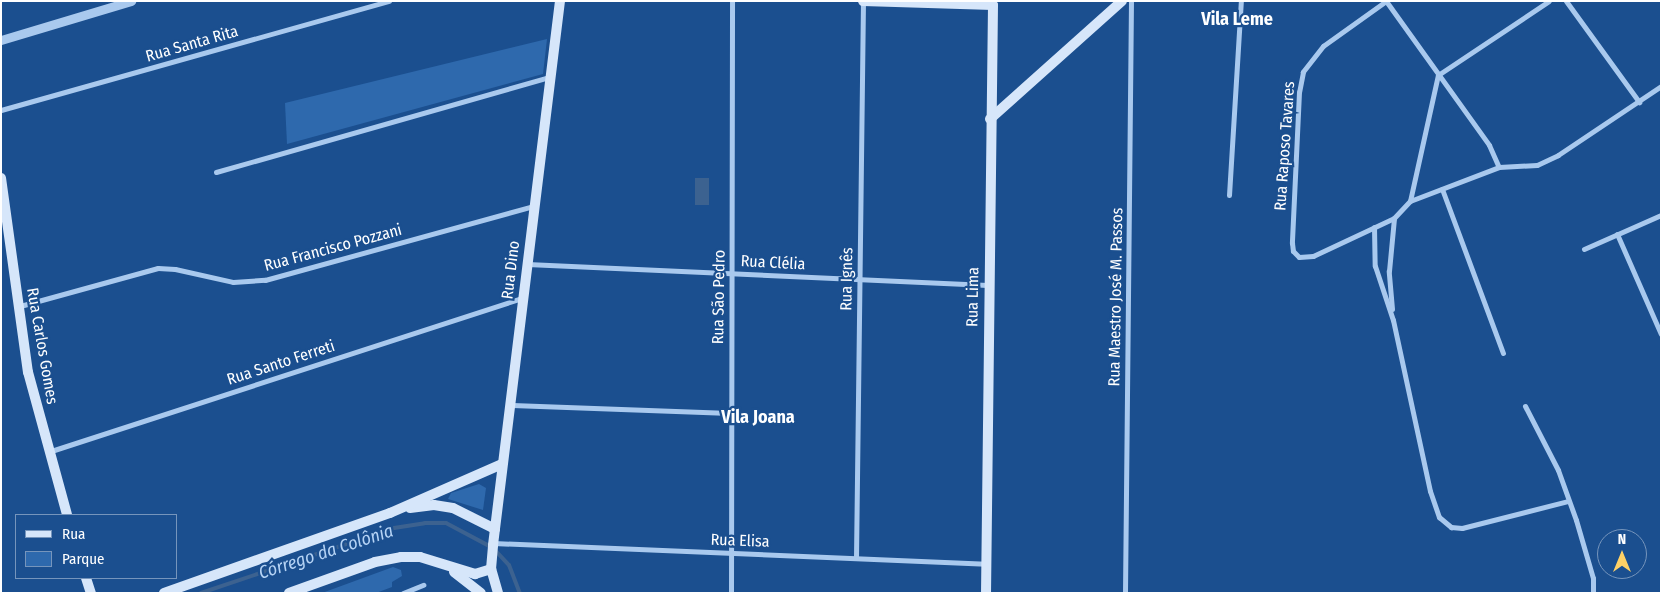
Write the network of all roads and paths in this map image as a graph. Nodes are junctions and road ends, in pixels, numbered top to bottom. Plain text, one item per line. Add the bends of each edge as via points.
1 (131, 1) edge
2 (390, 1) edge
3 (560, 1) edge
4 (732, 1) edge
5 (863, 1) edge
6 (1122, 1) edge
7 (1131, 1) edge
8 (1242, 1) edge
9 (1386, 1) edge
10 (1549, 1) edge
11 (1566, 1) edge
12 (992, 3) edge
13 (1, 40) edge
14 (1438, 75) junction
15 (550, 76) junction
16 (1661, 86) edge
17 (1639, 102) junction
18 (1, 110) edge
19 (990, 120) junction
20 (1499, 167) junction
21 (216, 172) dead end
22 (1, 178) edge
23 (1442, 189) junction
24 (1229, 195) dead end
25 (1410, 201) junction
26 (534, 206) junction
27 (1661, 215) edge
28 (1394, 218) junction
29 (4, 226) edge
30 (1374, 227) junction
31 (1617, 234) junction
32 (1584, 249) dead end
33 (526, 264) junction
34 (732, 273) junction
35 (860, 280) junction
36 (988, 285) junction
37 (522, 298) junction
38 (20, 306) junction
39 (1393, 320) junction
40 (1661, 334) edge
41 (1503, 353) dead end
42 (512, 406) junction
43 (1526, 406) dead end
44 (730, 413) junction
45 (48, 452) junction
46 (502, 464) junction
47 (1568, 502) junction
48 (390, 513) junction
49 (68, 514) edge
50 (495, 529) junction
51 (493, 544) junction
52 (730, 553) junction
53 (856, 558) junction
54 (436, 561) junction
55 (491, 564) junction
56 (986, 564) junction
57 (86, 579) edge
58 (423, 585) dead end
59 (91, 593) edge
60 (164, 593) edge
61 (289, 593) edge
62 (403, 593) edge
63 (481, 593) edge
64 (498, 593) edge
65 (731, 593) edge
66 (986, 593) edge
67 (1125, 593) edge
68 (1593, 593) edge

1 - 13 street
2 - 18 street, Rua Santa Rita
3 - 15 main road, Rua Dino
4 - 34 street, Rua São Pedro
5 - 12 main road
5 - 35 street, Rua Ignês
6 - 19 main road
7 - 67 street, Rua Maestro José M. Passos
8 - 24 street
9 - 14 street
9 - 30 street, Rua Raposo Tavares via 1323,46 1303,72 1299,92 1293,251 1306,258
10 - 14 street
11 - 17 street
12 - 19 main road, Rua Lima
14 - 20 street via 1489,145
14 - 25 street
15 - 21 street
15 - 26 main road, Rua Dino
16 - 17 street
17 - 20 street via 1558,156 1536,164
19 - 36 main road, Rua Lima
20 - 23 street
22 - 29 main road, Rua Carlos Gomes
23 - 25 street
23 - 41 street
25 - 28 street
26 - 33 main road, Rua Dino
26 - 38 street, Rua Francisco Pozzani via 264,280 233,282 175,268 158,268
27 - 31 street
28 - 30 street
28 - 39 street via 1389,271
29 - 38 main road, Rua Carlos Gomes
30 - 39 street via 1375,266
31 - 32 street
31 - 40 street
33 - 34 street, Rua Clélia
33 - 37 main road, Rua Dino
34 - 35 street, Rua Clélia
34 - 44 street, Rua São Pedro
35 - 36 street, Rua Clélia
35 - 53 street, Rua Ignês
36 - 56 main road, Rua Lima
37 - 42 main road, Rua Dino
37 - 45 street, Rua Santo Ferreti
38 - 45 main road, Rua Carlos Gomes via 28,372
39 - 47 street via 1430,491 1439,517 1451,527 1462,528
42 - 44 street
42 - 46 main road, Rua Dino
43 - 47 street via 1558,470
44 - 52 street, Rua São Pedro
45 - 49 main road, Rua Carlos Gomes
46 - 48 main road
46 - 50 main road, Rua Dino
47 - 68 street via 1593,578
48 - 50 main road via 434,505 453,508
48 - 60 main road
50 - 51 main road, Rua Dino
51 - 52 street, Rua Elisa
51 - 55 main road, Rua Dino
52 - 53 street, Rua Elisa
52 - 65 street, Rua São Pedro
53 - 56 street, Rua Elisa
54 - 55 main road via 475,574
54 - 61 main road via 401,557 375,562
54 - 63 main road
55 - 64 main road
56 - 66 main road, Rua Lima
57 - 59 main road
58 - 62 street

